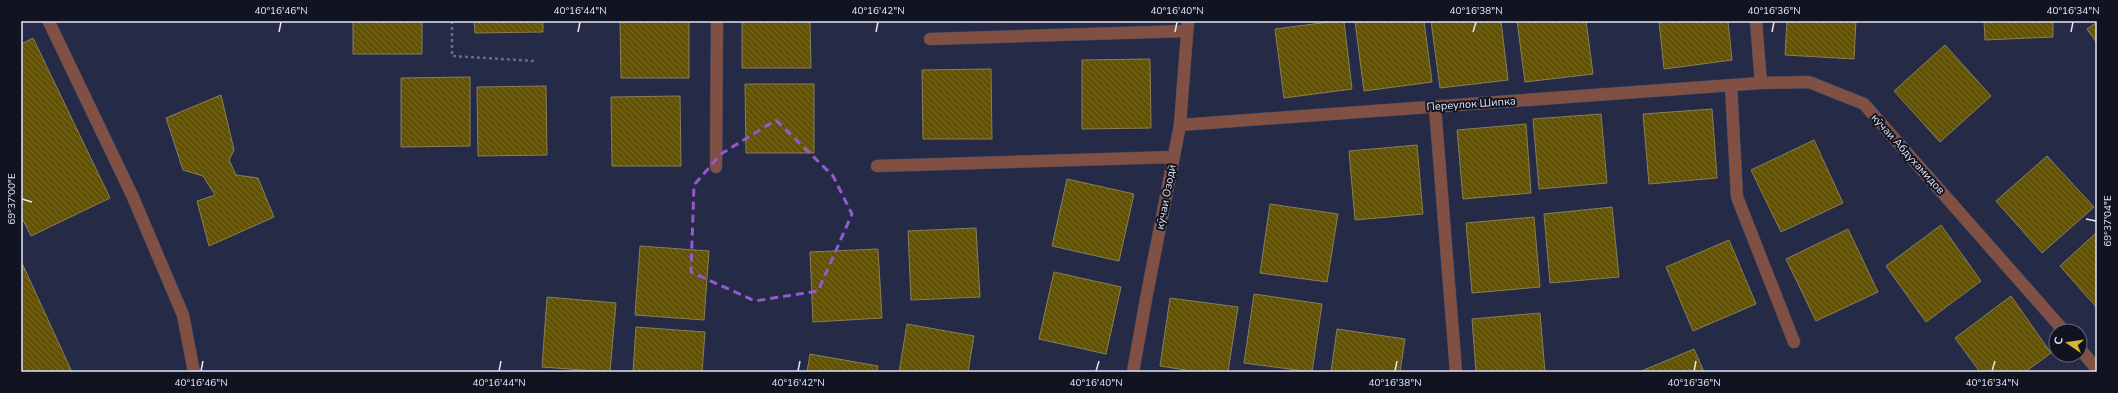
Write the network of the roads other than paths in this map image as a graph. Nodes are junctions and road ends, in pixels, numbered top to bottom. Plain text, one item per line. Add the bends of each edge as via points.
1 (717, 21) edge
2 (1756, 21) edge
3 (49, 22) edge
4 (1188, 26) edge
5 (930, 39) dead end
6 (1761, 83) junction
7 (1732, 86) junction
8 (1435, 107) junction
9 (1180, 125) junction
10 (1174, 157) junction
11 (877, 166) dead end
12 (716, 167) dead end
13 (2057, 323) edge
14 (1794, 342) dead end
15 (2088, 358) edge
16 (2097, 369) edge
17 (194, 372) edge
18 (1134, 372) edge
19 (1456, 372) edge

1 - 12 street
2 - 6 street
3 - 17 street via 132,195 183,316
4 - 5 street
4 - 9 street, кӯчаи Озодӣ
6 - 7 street, Переулок Шипка
6 - 13 street, кӯчаи Абдухамидов via 1809,82 1864,104
7 - 8 street, Переулок Шипка
7 - 14 street via 1737,197
8 - 9 street, Переулок Шипка
8 - 19 street
9 - 10 street, кӯчаи Озодӣ
10 - 11 street
10 - 18 street, кӯчаи Озодӣ
15 - 16 street

